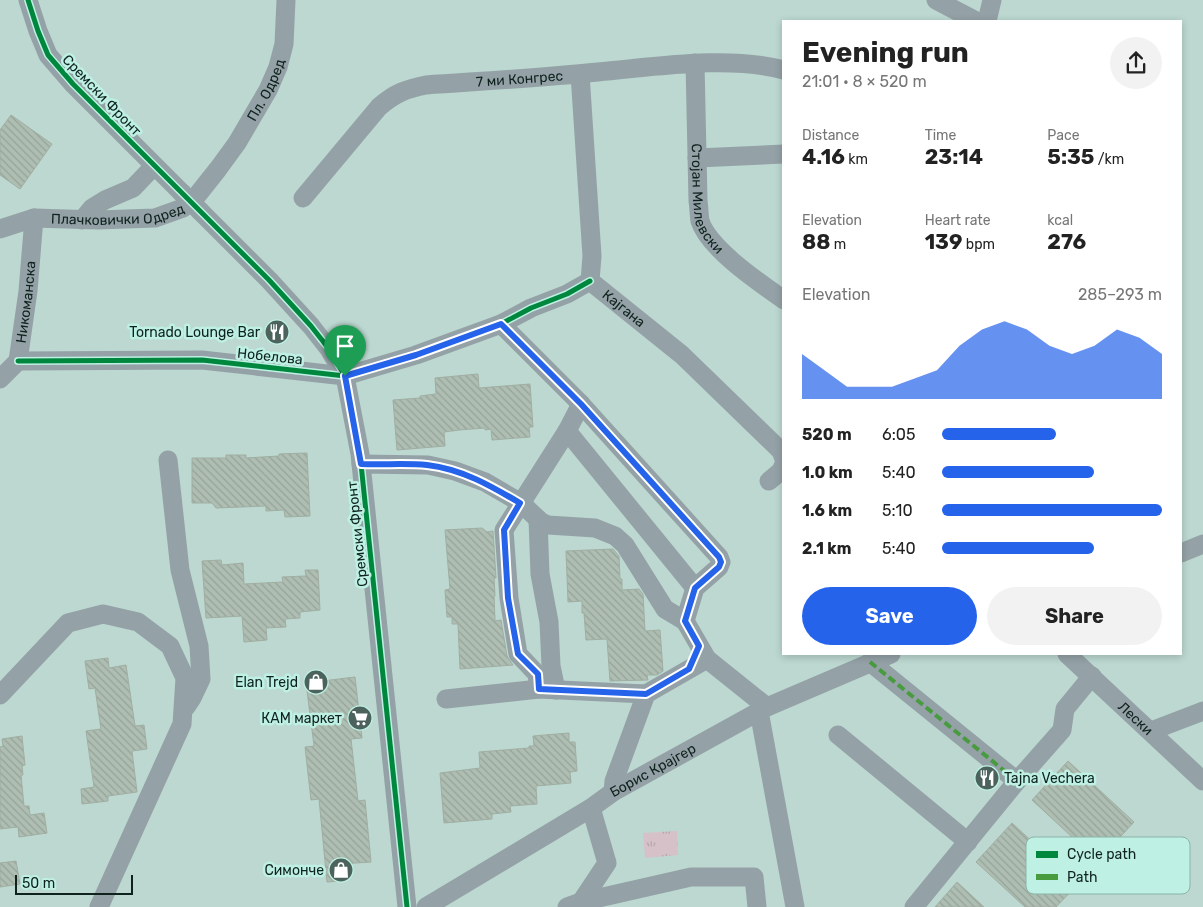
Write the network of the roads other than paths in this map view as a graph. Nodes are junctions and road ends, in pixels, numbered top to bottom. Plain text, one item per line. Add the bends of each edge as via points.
1 (28, 0) edge
2 (286, 0) edge
3 (936, 0) edge
4 (992, 0) edge
5 (974, 20) edge
6 (987, 20) edge
7 (695, 63) junction
8 (782, 69) edge
9 (580, 74) junction
10 (782, 156) edge
11 (697, 158) junction
12 (154, 166) junction
13 (218, 169) joint
14 (303, 198) dead end
15 (34, 218) junction
16 (82, 220) junction
17 (0, 229) edge
18 (590, 281) junction
19 (782, 298) edge
20 (501, 324) junction
21 (18, 361) junction
22 (345, 376) junction
23 (0, 379) edge
24 (581, 404) junction
25 (566, 431) junction
26 (782, 454) edge
27 (168, 460) dead end
28 (361, 464) junction
29 (782, 469) edge
30 (769, 482) dead end
31 (520, 503) junction
32 (538, 519) junction
33 (1203, 544) edge
34 (1182, 553) edge
35 (695, 588) junction
36 (685, 621) junction
37 (703, 652) junction
38 (888, 655) edge
39 (1068, 655) edge
40 (870, 662) junction
41 (1092, 676) junction
42 (548, 690) junction
43 (646, 694) junction
44 (0, 695) edge
45 (446, 699) dead end
46 (763, 709) junction
47 (183, 710) junction
48 (1203, 711) edge
49 (1151, 731) junction
50 (838, 735) dead end
51 (1203, 781) edge
52 (1017, 782) junction
53 (613, 792) junction
54 (591, 808) junction
55 (968, 842) junction
56 (576, 905) edge
57 (99, 907) edge
58 (407, 907) edge
59 (426, 907) edge
60 (757, 907) edge
61 (795, 907) edge
62 (914, 907) edge

1 - 12 street, Сремски Фронт via 48,55
2 - 13 street, Пл. Одред via 284,44 278,67 253,117
3 - 5 street
4 - 6 street
7 - 8 street, 7 ми Конгрес via 764,64
7 - 9 street, 7 ми Конгрес
7 - 11 street, Стојан Милевски
9 - 14 street, 7 ми Конгрес via 426,85 392,95
9 - 18 street, Кајгана via 592,256
10 - 11 street
11 - 19 street, Стојан Милевски via 700,221 710,238 733,261
12 - 16 street via 134,188 105,200
12 - 22 street, Сремски Фронт, bridge via 311,326
13 - 16 street, Плачковички Одред via 195,198 170,213 154,218
15 - 16 street, Плачковички Одред
15 - 17 street, Плачковички Одред
15 - 21 street, Никоманска
18 - 20 street, Нобелова
18 - 26 street, Кајгана via 682,355
20 - 22 street, Нобелова via 416,355
20 - 24 street
21 - 22 street, Нобелова via 202,360
21 - 23 street, Никоманска
22 - 28 street, Сремски Фронт
24 - 25 street
24 - 35 street via 719,557 719,567
25 - 31 street
25 - 35 street
27 - 47 street via 180,570 199,646 201,679
28 - 31 street via 428,465 455,471 485,482
28 - 58 street, Сремски Фронт
29 - 30 street
31 - 32 street
31 - 42 street via 504,530 508,598 518,654 538,674
32 - 36 street via 548,525 595,528 615,536 625,545 665,609
32 - 42 street via 540,574 548,622
33 - 34 street
35 - 36 street
36 - 37 street
37 - 43 street via 689,669
37 - 46 street
38 - 40 street, Борис Крајгер
39 - 41 street, Лески
40 - 46 street, Борис Крајгер
40 - 52 street
41 - 49 street, Лески
41 - 52 street via 1065,709 1062,730
42 - 43 street
42 - 45 street
43 - 53 street via 614,781
44 - 47 street via 68,623 104,614 138,622 170,646 185,678
46 - 53 street, Борис Крајгер
46 - 61 street
47 - 57 street via 182,724
48 - 49 street
49 - 51 street, Лески
50 - 55 street
52 - 55 street
53 - 54 street, Борис Крајгер
54 - 56 street via 607,863
54 - 59 street, Борис Крајгер
55 - 62 street
56 - 60 street via 691,877 754,877

